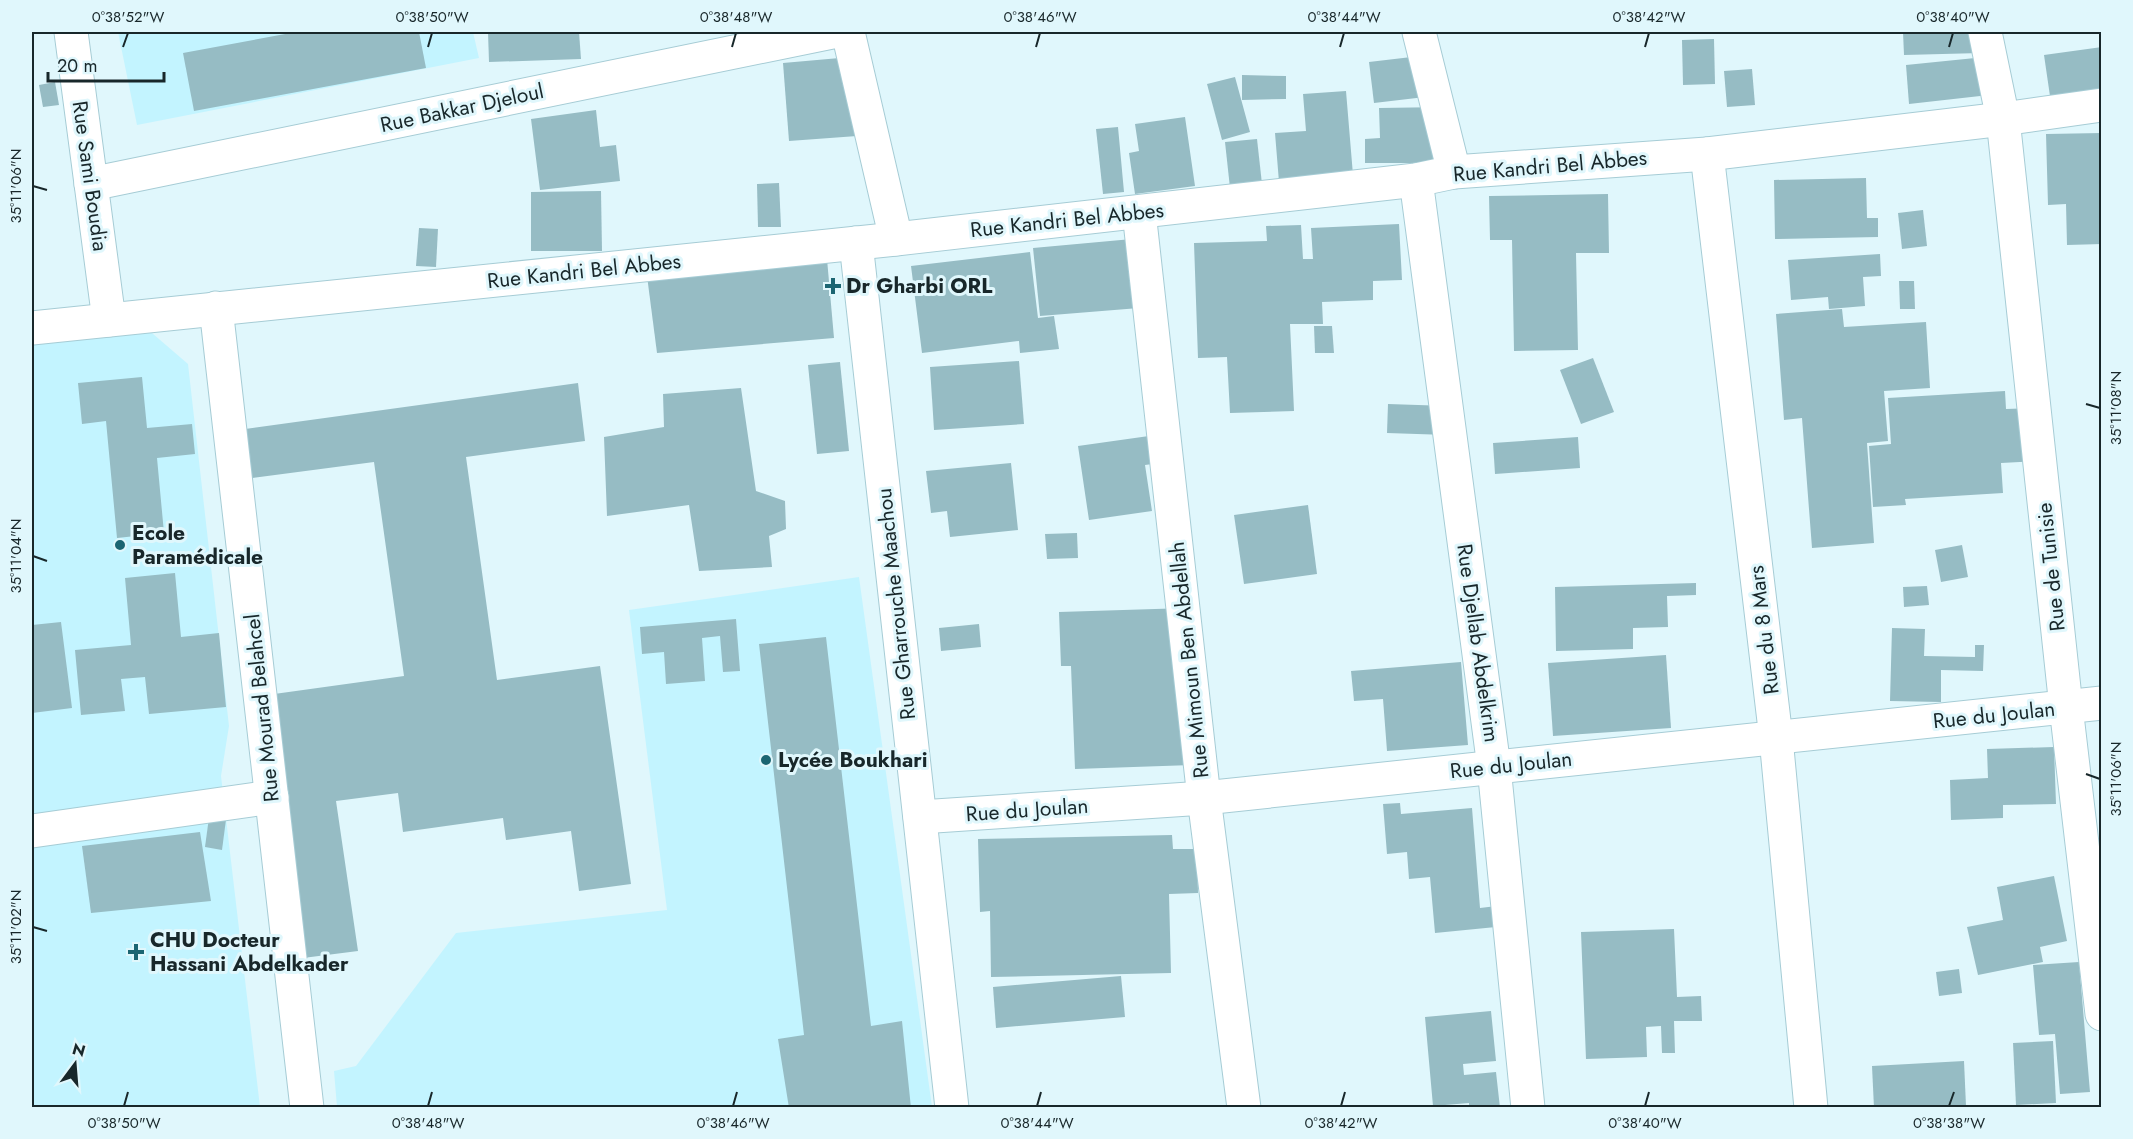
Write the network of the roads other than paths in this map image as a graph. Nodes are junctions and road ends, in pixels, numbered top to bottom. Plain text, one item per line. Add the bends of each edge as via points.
1 (71, 32) edge
2 (832, 32) edge
3 (848, 32) edge
4 (1419, 32) edge
5 (1985, 32) edge
6 (2102, 105) edge
7 (2003, 119) junction
8 (1707, 154) junction
9 (1454, 172) junction
10 (1416, 180) junction
11 (91, 184) junction
12 (1140, 212) junction
13 (896, 239) junction
14 (856, 243) junction
15 (216, 308) junction
16 (109, 320) junction
17 (32, 328) edge
18 (2102, 703) edge
19 (2066, 707) junction
20 (1776, 738) junction
21 (1494, 767) junction
22 (272, 797) junction
23 (1204, 798) junction
24 (920, 817) junction
25 (32, 831) edge
26 (2102, 1014) edge
27 (307, 1107) edge
28 (952, 1107) edge
29 (1244, 1107) edge
30 (1528, 1107) edge
31 (1811, 1107) edge

1 - 11 street, Rue Sami Boudia
2 - 11 street, Rue Bakkar Djeloul
3 - 13 street
4 - 9 street
5 - 7 street, Rue de Tunisie
6 - 7 street, Rue Kandri Bel Abbes
7 - 8 street, Rue Kandri Bel Abbes
7 - 19 street, Rue de Tunisie
8 - 9 street, Rue Kandri Bel Abbes
8 - 20 street, Rue du 8 Mars
9 - 10 street, Rue Kandri Bel Abbes
10 - 12 street, Rue Kandri Bel Abbes
10 - 21 street, Rue Djellab Abdelkrim
11 - 16 street, Rue Sami Boudia
12 - 13 street, Rue Kandri Bel Abbes
12 - 23 street, Rue Mimoun Ben Abdellah
13 - 14 street, Rue Kandri Bel Abbes
14 - 15 street, Rue Kandri Bel Abbes
14 - 24 street, Rue Gharrouche Maachou
15 - 16 street, Rue Kandri Bel Abbes
15 - 22 street, Rue Mourad Belahcel
16 - 17 street, Rue Kandri Bel Abbes
18 - 19 street, Rue du Joulan
19 - 20 street, Rue du Joulan
19 - 26 street, Rue de Tunisie
20 - 21 street, Rue du Joulan
20 - 31 street, Rue du 8 Mars
21 - 23 street, Rue du Joulan
21 - 30 street, Rue Djellab Abdelkrim
22 - 25 street
22 - 27 street, Rue Mourad Belahcel
23 - 24 street, Rue du Joulan
23 - 29 street, Rue Mimoun Ben Abdellah
24 - 28 street, Rue Gharrouche Maachou

